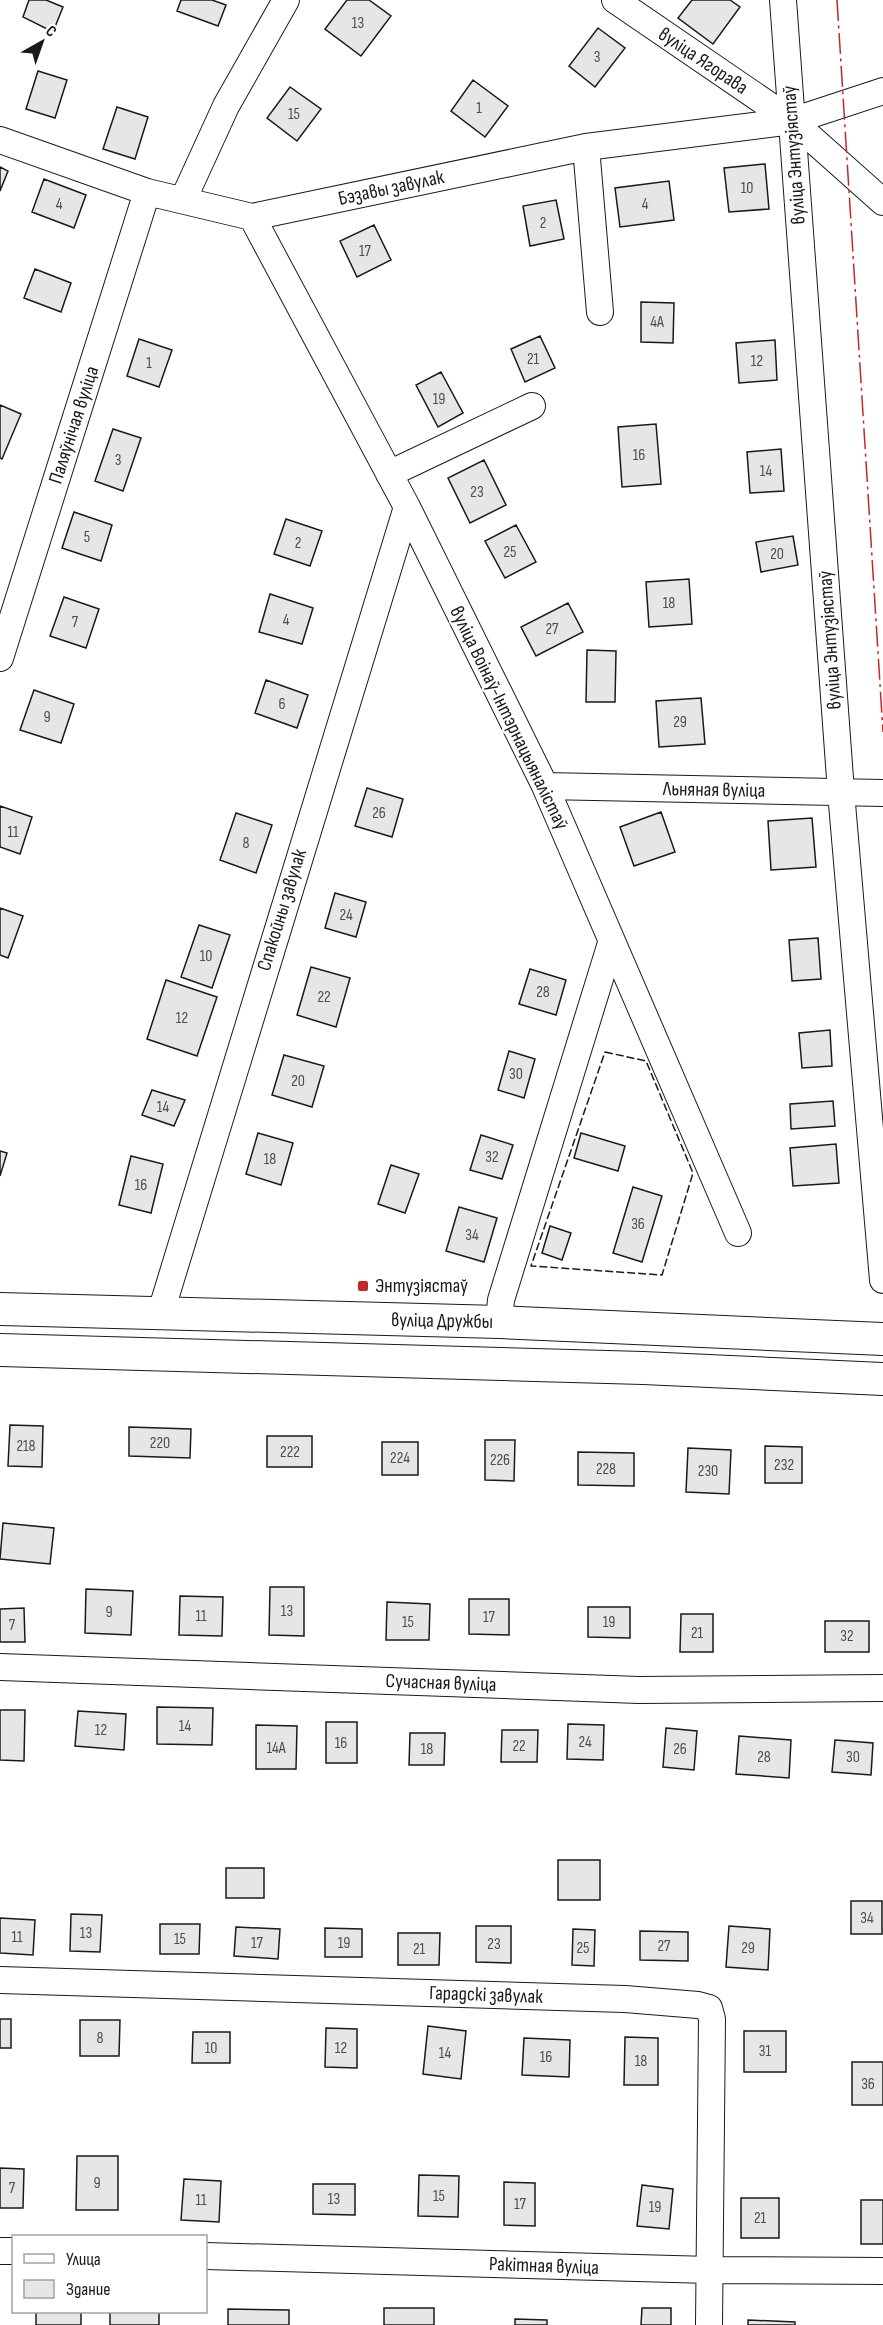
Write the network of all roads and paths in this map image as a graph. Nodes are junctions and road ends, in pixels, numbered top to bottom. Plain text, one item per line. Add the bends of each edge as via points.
1 (286, 0) edge
2 (615, 0) edge
3 (783, 0) edge
4 (883, 91) edge
5 (792, 121) junction
6 (0, 140) edge
7 (586, 147) junction
8 (147, 192) junction
9 (183, 200) junction
10 (883, 202) edge
11 (252, 217) junction
12 (600, 312) dead end
13 (532, 406) dead end
14 (389, 474) junction
15 (407, 507) junction
16 (0, 658) edge
17 (544, 786) junction
18 (841, 792) junction
19 (883, 794) edge
20 (612, 943) junction
21 (738, 1233) dead end
22 (883, 1280) edge
23 (0, 1310) edge
24 (160, 1315) junction
25 (499, 1322) junction
26 (883, 1339) edge
27 (0, 1350) edge
28 (883, 1379) edge
29 (0, 1666) edge
30 (883, 1688) edge
31 (0, 1980) edge
32 (207, 2256) edge
33 (710, 2270) junction
34 (883, 2271) edge
35 (709, 2325) edge

1 - 9 street via 226,106
2 - 5 street, вуліца Ягорава
3 - 5 street, вуліца Энтузіястаў
4 - 5 street, Бэзавы завулак
5 - 7 street, Бэзавы завулак
5 - 10 street, вуліца Ягорава
5 - 18 street, вуліца Энтузіястаў
6 - 8 street, Бэзавы завулак
7 - 11 street, Бэзавы завулак
7 - 12 street
8 - 9 street, Бэзавы завулак
8 - 16 street, Паляўнічая вуліца
9 - 11 street, Бэзавы завулак
11 - 14 street, вуліца Воінаў-Інтэрнацыяналістаў
13 - 14 street
14 - 15 street, вуліца Воінаў-Інтэрнацыяналістаў
15 - 17 street, вуліца Воінаў-Інтэрнацыяналістаў
15 - 24 street, Спакойны завулак
17 - 18 street, Льняная вуліца
17 - 20 street, вуліца Воінаў-Інтэрнацыяналістаў
18 - 19 street, Льняная вуліца
18 - 22 street, вуліца Энтузіястаў
20 - 21 street, вуліца Воінаў-Інтэрнацыяналістаў
20 - 25 street via 501,1300
23 - 24 main road, вуліца Дружбы
24 - 25 main road, вуліца Дружбы
25 - 26 main road, вуліца Дружбы
27 - 28 main road, вуліца Дружбы via 643,1368
29 - 30 street, Сучасная вуліца via 639,1690
31 - 33 street, Гарадскі завулак via 625,2000 709,2008
32 - 33 street, Ракітная вуліца
33 - 34 street, Ракітная вуліца
33 - 35 street

